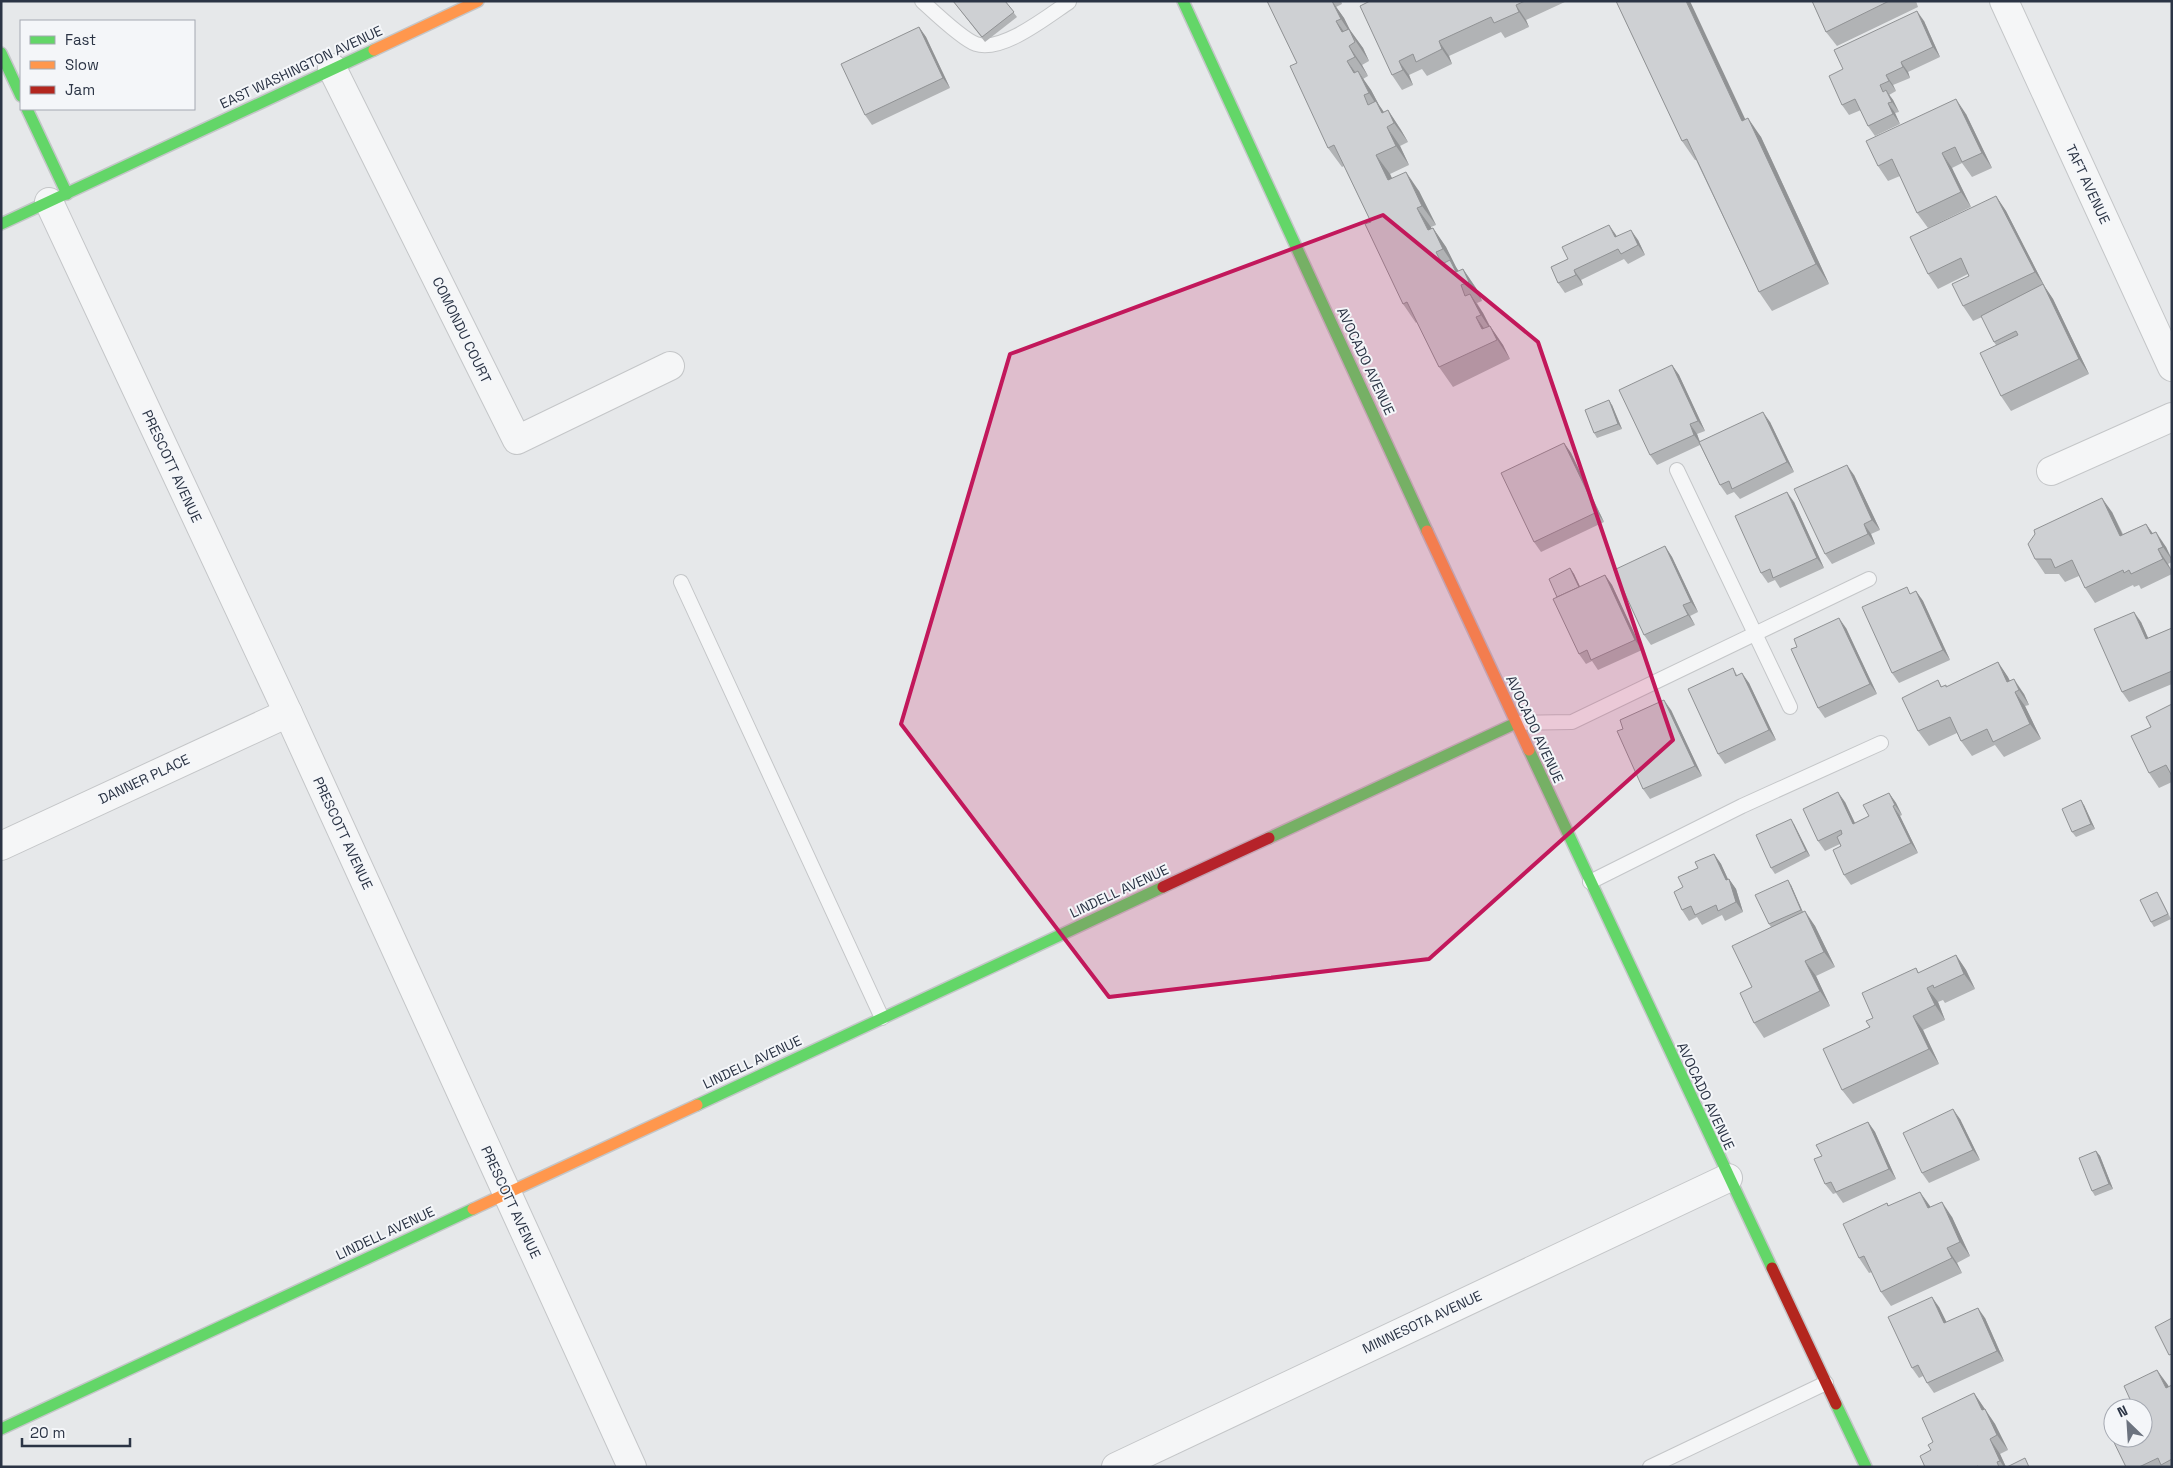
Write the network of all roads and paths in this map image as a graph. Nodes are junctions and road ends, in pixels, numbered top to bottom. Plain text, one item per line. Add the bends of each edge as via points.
1 (478, 1) edge
2 (922, 1) edge
3 (1184, 1) edge
4 (2004, 1) edge
5 (1067, 2) edge
6 (1, 53) edge
7 (332, 68) junction
8 (20, 94) edge
9 (27, 110) edge
10 (58, 198) junction
11 (5, 220) edge
12 (670, 366) dead end
13 (2172, 367) edge
14 (2172, 418) edge
15 (1678, 470) dead end
16 (2051, 471) dead end
17 (1869, 579) dead end
18 (681, 582) dead end
19 (1756, 634) junction
20 (1790, 707) dead end
21 (288, 713) junction
22 (1516, 722) junction
23 (1881, 743) dead end
24 (1, 846) edge
25 (1590, 882) junction
26 (882, 1018) junction
27 (1728, 1178) junction
28 (507, 1193) junction
29 (1826, 1383) junction
30 (1, 1429) edge
31 (632, 1467) edge
32 (1116, 1467) edge
33 (1650, 1467) edge
34 (1866, 1467) edge

1 - 7 main road, EAST WASHINGTON AVENUE
2 - 5 lane via 976,44 993,46 1031,28
3 - 22 main road, AVOCADO AVENUE
4 - 13 street, TAFT AVENUE
6 - 8 main road
7 - 10 main road, EAST WASHINGTON AVENUE
7 - 12 street, COMONDU COURT via 517,440
9 - 10 main road, PRESCOTT AVENUE
10 - 11 main road, EAST WASHINGTON AVENUE
10 - 21 street, PRESCOTT AVENUE
14 - 16 street
15 - 19 lane
17 - 19 lane
18 - 26 lane
19 - 20 lane
19 - 22 lane via 1572,722
21 - 24 street, DANNER PLACE
21 - 28 street, PRESCOTT AVENUE
22 - 25 main road, AVOCADO AVENUE
22 - 26 main road, LINDELL AVENUE
23 - 25 lane via 1742,806
25 - 27 main road, AVOCADO AVENUE
26 - 28 main road, LINDELL AVENUE
27 - 29 main road, AVOCADO AVENUE
27 - 32 street, MINNESOTA AVENUE
28 - 30 main road, LINDELL AVENUE
28 - 31 street, PRESCOTT AVENUE
29 - 33 lane
29 - 34 main road, AVOCADO AVENUE

